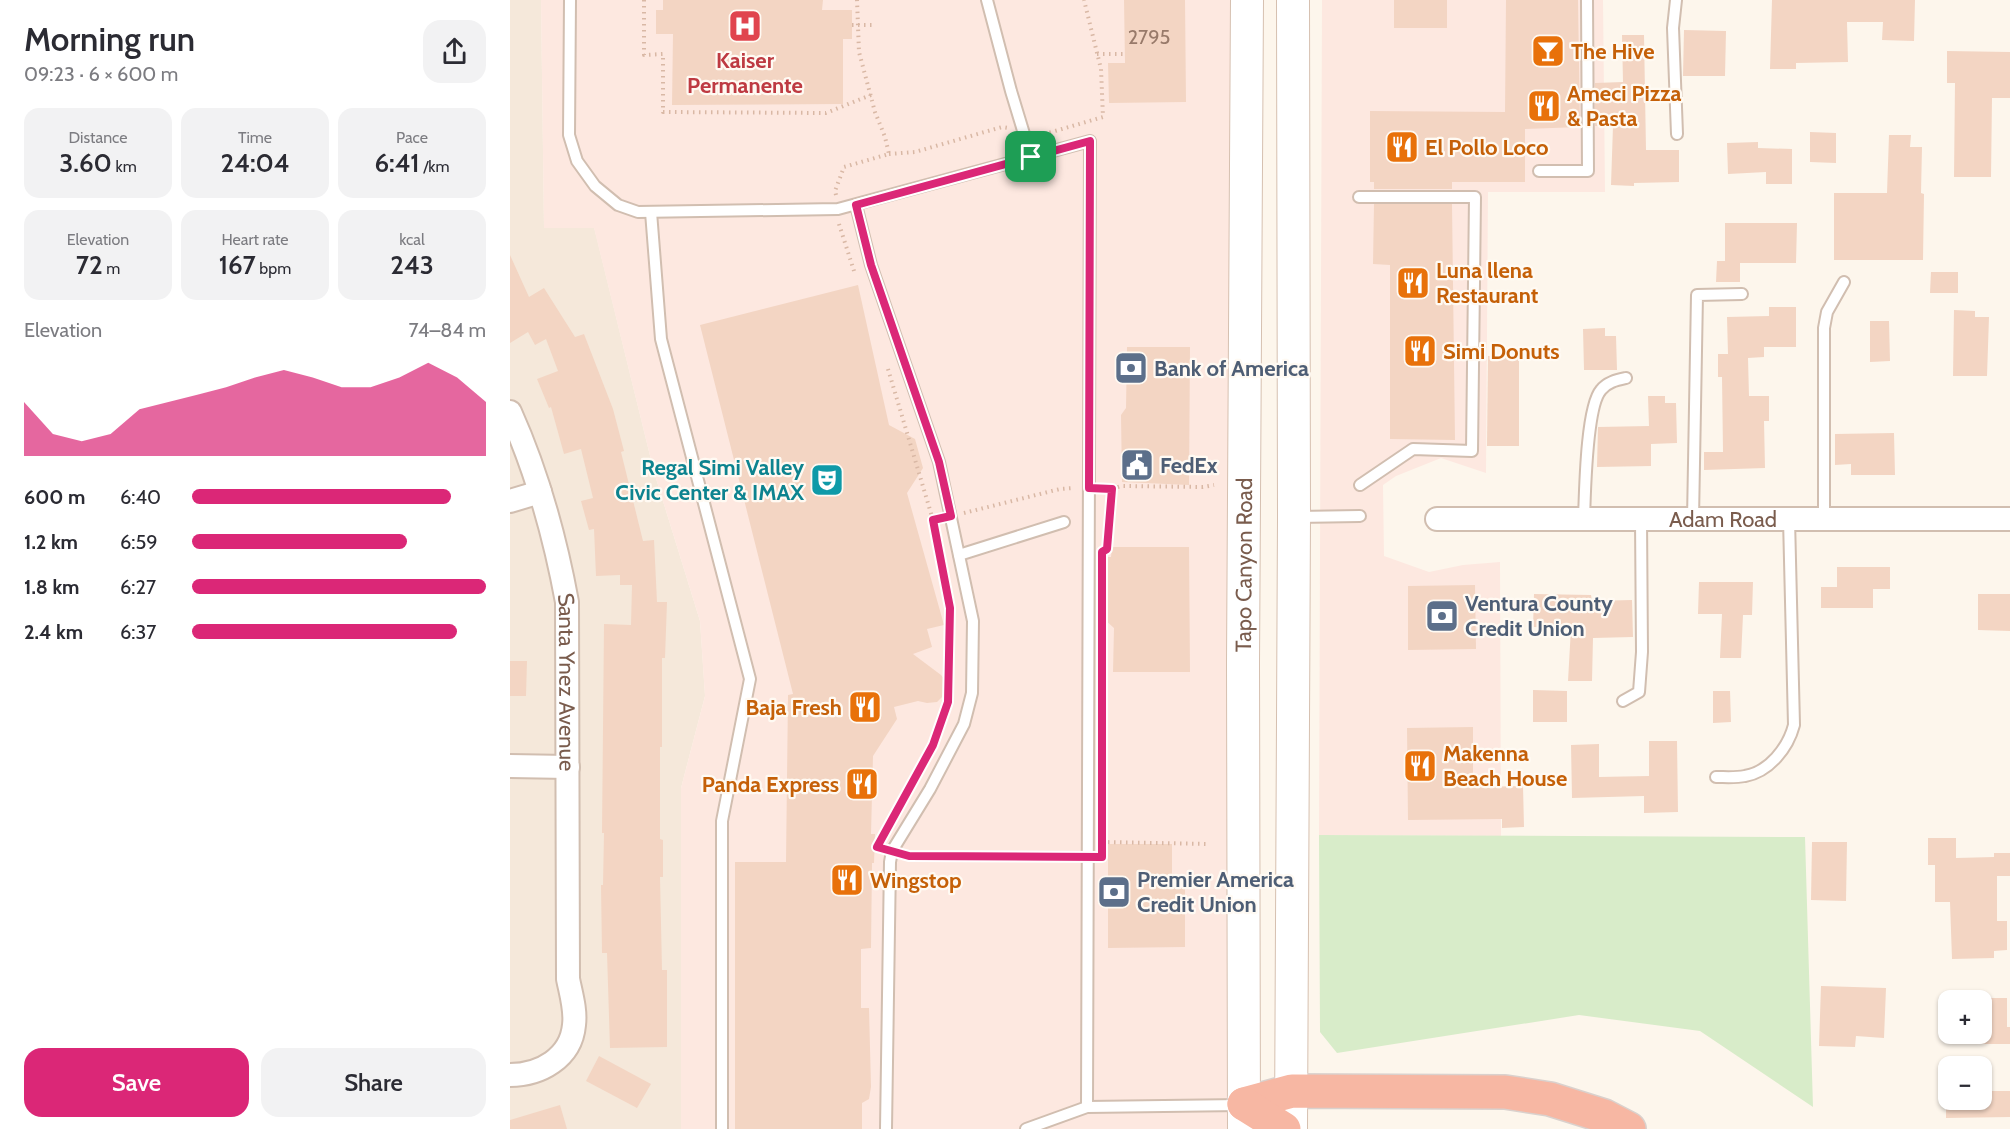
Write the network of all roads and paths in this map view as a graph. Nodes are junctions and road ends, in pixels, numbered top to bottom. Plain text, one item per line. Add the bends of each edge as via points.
1 (570, 0) edge
2 (644, 0) edge
3 (987, 0) edge
4 (1247, 0) edge
5 (1293, 0) edge
6 (1587, 0) edge
7 (1676, 0) edge
8 (852, 25) dead end
9 (875, 25) dead end
10 (1097, 54) dead end
11 (1125, 54) dead end
12 (871, 95) dead end
13 (1677, 134) dead end
14 (1031, 157) junction
15 (1539, 171) dead end
16 (1359, 197) dead end
17 (856, 205) junction
18 (651, 212) junction
19 (1844, 282) dead end
20 (1742, 294) dead end
21 (1626, 378) dead end
22 (510, 412) edge
23 (1214, 485) dead end
24 (1359, 485) dead end
25 (1089, 488) junction
26 (1112, 489) junction
27 (540, 492) junction
28 (510, 501) edge
29 (951, 516) junction
30 (1359, 516) dead end
31 (1294, 517) junction
32 (1437, 519) dead end
33 (1584, 519) junction
34 (1641, 519) junction
35 (1693, 519) junction
36 (1789, 519) junction
37 (1824, 519) junction
38 (2010, 519) edge
39 (1064, 522) dead end
40 (1102, 552) dead end
41 (959, 555) junction
42 (1623, 701) dead end
43 (510, 766) edge
44 (568, 768) junction
45 (1716, 777) dead end
46 (905, 796) dead end
47 (1102, 833) dead end
48 (1102, 842) junction
49 (1209, 844) dead end
50 (892, 851) junction
51 (1088, 857) junction
52 (510, 1075) edge
53 (1292, 1091) junction
54 (1087, 1107) junction
55 (1244, 1117) edge
56 (722, 1129) edge
57 (886, 1129) edge
58 (1026, 1129) edge
59 (1284, 1129) edge
60 (1291, 1129) edge
61 (1629, 1129) edge

1 - 18 lane via 569,135 577,161 595,186 618,205
2 - 12 path via 644,55 663,54 663,112 826,113
3 - 14 lane
4 - 55 main road, Tapo Canyon Road
5 - 31 main road
6 - 15 lane via 1588,171
7 - 13 lane via 1673,28
8 - 9 path
10 - 11 path
14 - 17 lane
14 - 25 lane via 1090,141
16 - 24 lane via 1475,197 1472,451 1413,449
17 - 18 lane via 837,209
17 - 29 lane via 871,265 939,462
18 - 56 lane via 660,339 750,679 722,821
19 - 37 lane via 1827,312 1824,328
20 - 35 lane via 1697,295
21 - 33 lane via 1600,390 1595,404 1587,447
22 - 27 street, Santa Ynez Avenue
23 - 26 path
25 - 26 path
25 - 29 path via 1060,489
25 - 51 lane
26 - 40 path via 1107,549
27 - 28 street
27 - 44 street, Santa Ynez Avenue via 567,602
29 - 41 lane
29 - 46 path via 933,520 950,608 948,702 933,745
30 - 31 lane
31 - 53 main road
32 - 33 street, Adam Road
33 - 34 street, Adam Road
34 - 35 street, Adam Road
34 - 42 lane via 1639,692
35 - 36 street, Adam Road
36 - 37 street, Adam Road
36 - 45 lane via 1793,732 1760,772 1744,777
37 - 38 street, Adam Road
39 - 41 lane
41 - 50 lane via 973,621 972,693 964,724
43 - 44 street
44 - 52 street, Santa Ynez Avenue via 568,979 574,1027 557,1059 544,1069
47 - 48 path
48 - 49 path
48 - 51 path via 1102,857
50 - 51 path via 909,856
50 - 57 lane via 886,980
51 - 54 lane
53 - 55 highway
53 - 60 main road
53 - 61 highway via 1505,1092 1550,1099 1604,1116
54 - 55 lane
54 - 58 lane
55 - 59 highway

